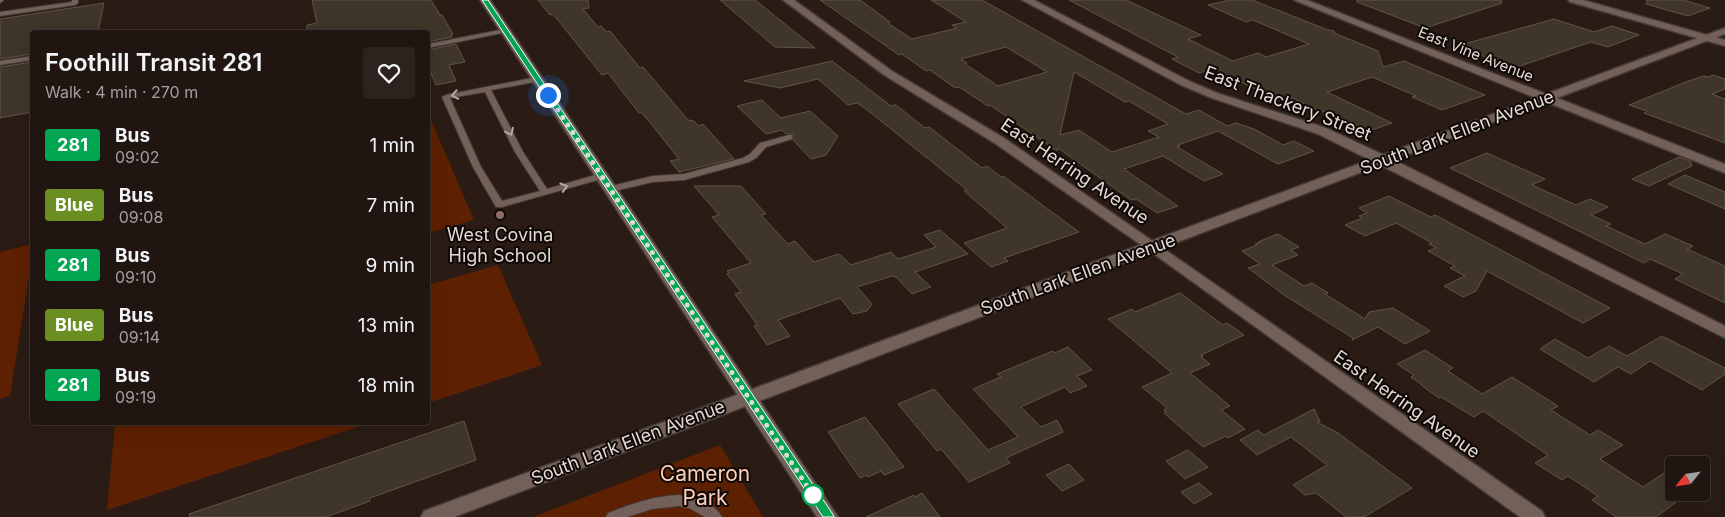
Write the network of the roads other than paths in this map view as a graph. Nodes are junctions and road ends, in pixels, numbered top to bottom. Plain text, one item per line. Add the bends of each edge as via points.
1 (36, 0) edge
2 (75, 0) edge
3 (485, 0) edge
4 (788, 0) edge
5 (1027, 0) edge
6 (1299, 0) edge
7 (1573, 0) edge
8 (32, 9) junction
9 (0, 14) edge
10 (506, 31) junction
11 (1725, 31) edge
12 (1707, 37) junction
13 (1725, 43) edge
14 (430, 46) edge
15 (30, 58) edge
16 (0, 63) edge
17 (537, 79) junction
18 (487, 89) junction
19 (1546, 98) junction
20 (789, 137) dead end
21 (1383, 160) junction
22 (1725, 169) edge
23 (602, 176) junction
24 (610, 189) junction
25 (545, 192) junction
26 (1152, 246) junction
27 (1725, 333) edge
28 (749, 397) junction
29 (431, 517) edge
30 (613, 517) edge
31 (715, 517) edge
32 (828, 517) edge
33 (1535, 517) edge

1 - 8 lane
2 - 8 lane via 75,3
3 - 10 street
4 - 26 street, East Herring Avenue via 888,73 1000,142
5 - 21 street, East Thackery Street via 1184,83 1322,132
6 - 19 street, East Vine Avenue
7 - 12 street
8 - 9 lane
10 - 14 lane
10 - 17 street
11 - 12 street, South Lark Ellen Avenue
12 - 13 street
12 - 19 street, South Lark Ellen Avenue
15 - 16 lane
17 - 18 lane
17 - 23 street
18 -> 25 lane
18 -> 25 lane via 446,97 477,167 499,205
19 - 21 street, South Lark Ellen Avenue
19 - 22 street, East Vine Avenue
20 - 24 lane via 763,145 746,160 684,178 653,179
21 - 26 street, South Lark Ellen Avenue
21 - 27 street, East Thackery Street
23 - 24 street
25 -> 23 lane
24 - 28 street
26 - 28 street, South Lark Ellen Avenue
26 - 33 street, East Herring Avenue
28 - 29 street, South Lark Ellen Avenue
28 - 32 street
30 - 31 lane via 659,500 692,502 706,508

